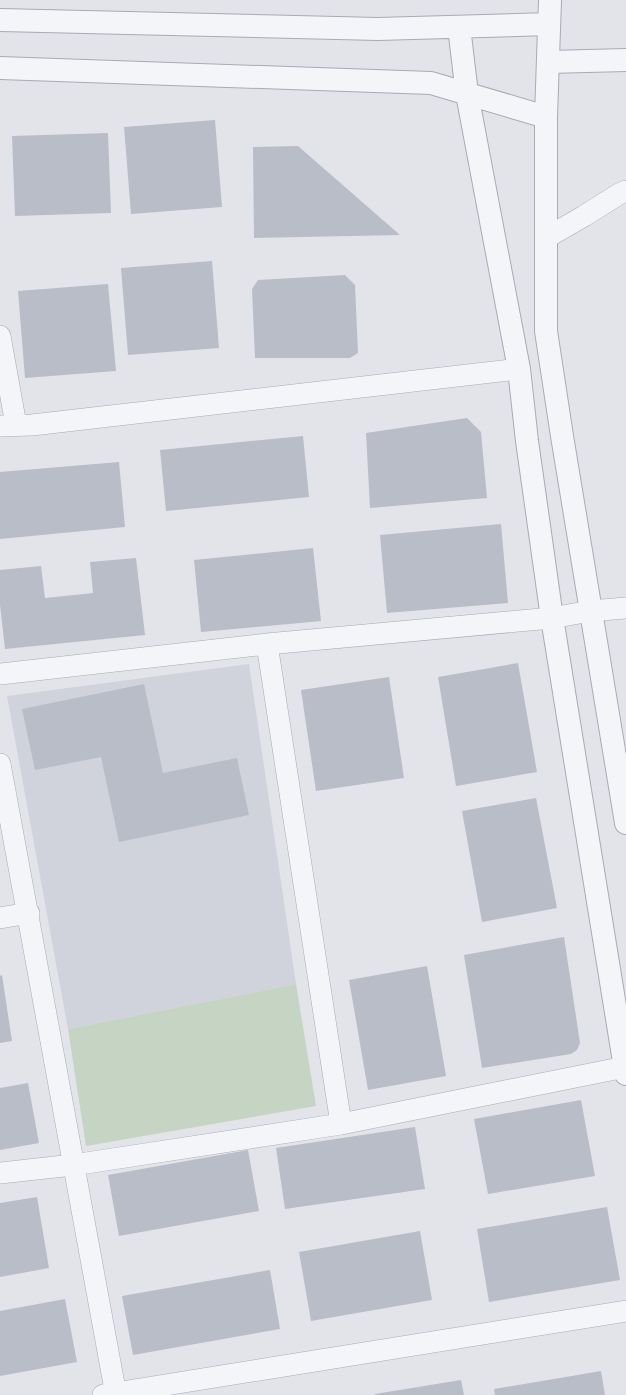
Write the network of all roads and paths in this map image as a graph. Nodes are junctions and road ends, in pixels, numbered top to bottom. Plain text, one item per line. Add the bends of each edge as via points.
1 (550, 0) edge
2 (0, 20) edge
3 (549, 24) junction
4 (459, 27) junction
5 (626, 60) edge
6 (548, 62) junction
7 (0, 68) edge
8 (467, 94) junction
9 (546, 117) junction
10 (626, 191) edge
11 (546, 238) junction
12 (0, 336) edge
13 (519, 369) junction
14 (8, 426) edge
15 (626, 608) edge
16 (590, 611) junction
17 (552, 618) junction
18 (267, 644) junction
19 (0, 674) edge
20 (0, 764) edge
21 (626, 823) edge
22 (28, 913) junction
23 (0, 918) edge
24 (625, 1070) edge
25 (341, 1124) junction
26 (73, 1165) junction
27 (0, 1173) edge
28 (626, 1311) edge
29 (111, 1394) edge

1 - 3 street
2 - 4 street via 378,29
3 - 4 street
3 - 6 street
4 - 8 street
5 - 6 street
6 - 9 street
7 - 8 street via 431,83
8 - 9 street
8 - 13 street
9 - 11 street
10 - 11 street
11 - 16 street via 546,331
12 - 14 street
13 - 14 street
13 - 17 street
15 - 16 street
16 - 17 street
16 - 21 street
17 - 18 street
17 - 24 street
18 - 19 street
18 - 25 street
20 - 22 street
22 - 23 street
22 - 26 street
24 - 25 street
25 - 26 street
26 - 27 street
26 - 29 street
28 - 29 street

